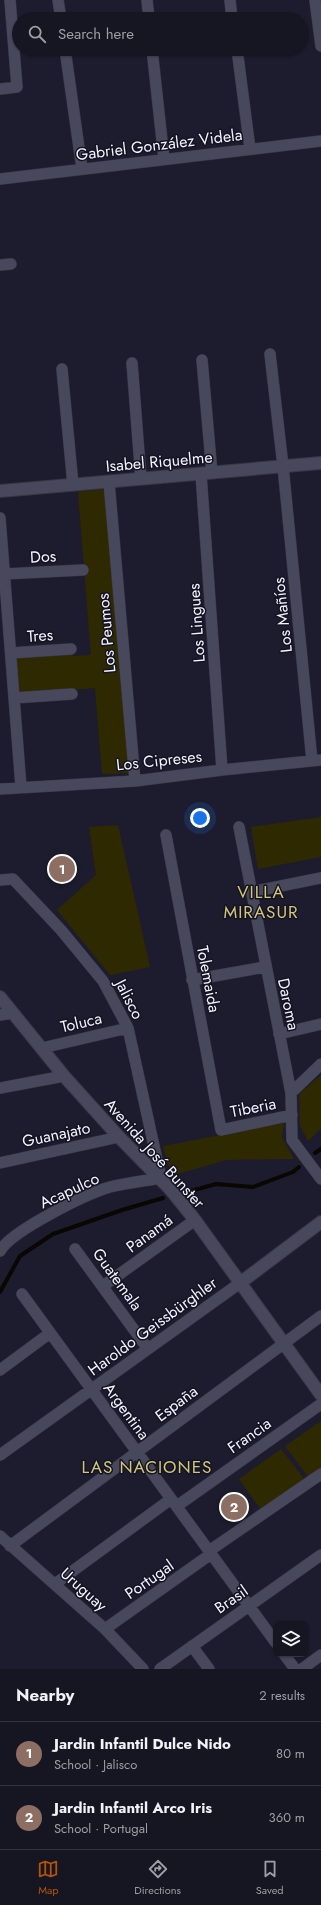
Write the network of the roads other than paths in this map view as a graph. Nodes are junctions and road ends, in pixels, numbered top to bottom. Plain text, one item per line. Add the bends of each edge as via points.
1 (10, 0) edge
2 (58, 0) edge
3 (147, 0) edge
4 (230, 0) edge
5 (315, 0) edge
6 (60, 12) edge
7 (148, 12) edge
8 (231, 12) edge
9 (12, 25) edge
10 (321, 46) edge
11 (15, 56) edge
12 (66, 56) edge
13 (153, 56) edge
14 (238, 56) edge
15 (0, 89) edge
16 (321, 141) edge
17 (250, 150) junction
18 (164, 160) junction
19 (82, 169) junction
20 (0, 179) edge
21 (270, 354) dead end
22 (202, 360) dead end
23 (132, 363) dead end
24 (62, 369) dead end
25 (321, 463) edge
26 (284, 466) junction
27 (207, 473) junction
28 (141, 479) junction
29 (109, 482) junction
30 (73, 485) junction
31 (0, 491) edge
32 (0, 518) edge
33 (83, 570) dead end
34 (4, 574) junction
35 (72, 649) dead end
36 (11, 653) junction
37 (72, 694) dead end
38 (14, 698) junction
39 (317, 760) edge
40 (222, 770) junction
41 (135, 781) junction
42 (21, 787) junction
43 (0, 789) edge
44 (239, 827) dead end
45 (166, 835) dead end
46 (321, 878) edge
47 (0, 880) edge
48 (251, 892) junction
49 (265, 967) junction
50 (192, 980) junction
51 (0, 997) edge
52 (13, 1013) junction
53 (0, 1015) edge
54 (321, 1024) edge
55 (128, 1028) junction
56 (279, 1034) junction
57 (42, 1048) junction
58 (321, 1064) edge
59 (64, 1076) junction
60 (0, 1088) edge
61 (291, 1093) junction
62 (292, 1115) junction
63 (221, 1130) joint
64 (120, 1137) junction
65 (0, 1163) edge
66 (161, 1178) junction
67 (321, 1179) edge
68 (195, 1220) junction
69 (321, 1222) edge
70 (1, 1245) edge
71 (75, 1249) dead end
72 (240, 1283) junction
73 (103, 1286) junction
74 (22, 1294) dead end
75 (321, 1316) edge
76 (50, 1333) junction
77 (283, 1343) junction
78 (148, 1349) junction
79 (0, 1370) edge
80 (91, 1389) junction
81 (321, 1395) edge
82 (321, 1404) edge
83 (137, 1452) junction
84 (0, 1455) edge
85 (321, 1474) edge
86 (174, 1502) junction
87 (0, 1536) edge
88 (10, 1546) junction
89 (210, 1553) junction
90 (321, 1554) edge
91 (55, 1584) junction
92 (249, 1606) junction
93 (105, 1629) junction
94 (273, 1639) edge
95 (192, 1646) junction
96 (321, 1655) edge
97 (286, 1657) edge
98 (143, 1669) edge
99 (160, 1669) edge
100 (208, 1669) edge
101 (295, 1669) edge
102 (302, 1669) edge

1 - 9 street
2 - 6 street
3 - 7 street
4 - 8 street
5 - 10 street
11 - 15 street via 17,87
12 - 19 street
13 - 18 street
14 - 17 street
16 - 17 street, Gabriel González Videla
17 - 18 street, Gabriel González Videla
18 - 19 street, Gabriel González Videla
19 - 20 street, Gabriel González Videla
21 - 26 street, Los Mañíos
22 - 27 street, Los Lingues
23 - 28 street
24 - 30 street
25 - 26 street, Isabel Riquelme
26 - 27 street, Isabel Riquelme
26 - 39 street, Los Mañíos
27 - 28 street, Isabel Riquelme
27 - 40 street, Los Lingues
28 - 29 street, Isabel Riquelme
29 - 30 street, Isabel Riquelme
29 - 41 street, Los Peumos
30 - 31 street, Isabel Riquelme
32 - 34 street
33 - 34 street, Dos
34 - 36 street
35 - 36 street, Tres
36 - 38 street
37 - 38 street
38 - 42 street
39 - 40 street, Los Cipreses
40 - 41 street, Los Cipreses
41 - 42 street, Los Cipreses
42 - 43 street, Los Cipreses
44 - 48 street, Daroma
45 - 50 street, Tolemaida
46 - 48 street
47 - 55 street, Jalisco via 13,879 61,930 103,981
48 - 49 street, Daroma
49 - 50 street
49 - 56 street, Daroma
50 - 63 street, Tolemaida
51 - 52 street, Avenida José Bunster
52 - 53 street
52 - 57 street, Avenida José Bunster
54 - 56 street
55 - 57 street, Toluca
55 - 66 street, Jalisco
56 - 61 street, Daroma
57 - 59 street, Avenida José Bunster
58 - 61 street
59 - 60 street
59 - 64 street, Avenida José Bunster
61 - 62 street, Daroma
62 - 63 street, Tiberia
62 - 67 street, Daroma via 292,1140
64 - 65 street, Guanajato
64 - 66 street, Avenida José Bunster
66 - 68 street, Avenida José Bunster
66 - 70 street, Acapulco via 109,1188 73,1203
68 - 72 street, Avenida José Bunster
68 - 73 street, Panamá
69 - 72 street, Haroldo Geissbürghler
71 - 73 street, Guatemala
72 - 77 street, Avenida José Bunster
72 - 78 street, Haroldo Geissbürghler
73 - 78 street, Guatemala
74 - 76 street, Argentina
75 - 77 street, España
76 - 79 street
76 - 80 street, Argentina
77 - 81 street, Avenida José Bunster
77 - 83 street, España
78 - 80 street, Haroldo Geissbürghler
80 - 83 street, Argentina
80 - 84 street, Haroldo Geissbürghler
82 - 86 street, Francia
83 - 86 street, Argentina
83 - 88 street, España
85 - 89 street, Portugal
86 - 89 street, Argentina
86 - 91 street, Francia
87 - 88 street, Uruguay
88 - 91 street, Uruguay
89 - 92 street, Argentina
89 - 93 street, Portugal
90 - 92 street, Brasil
91 - 93 street, Uruguay
92 - 94 street, Argentina
92 - 95 street, Brasil
93 - 98 street, Uruguay
95 - 99 street, Brasil
95 - 100 street
96 - 102 street
97 - 101 street

